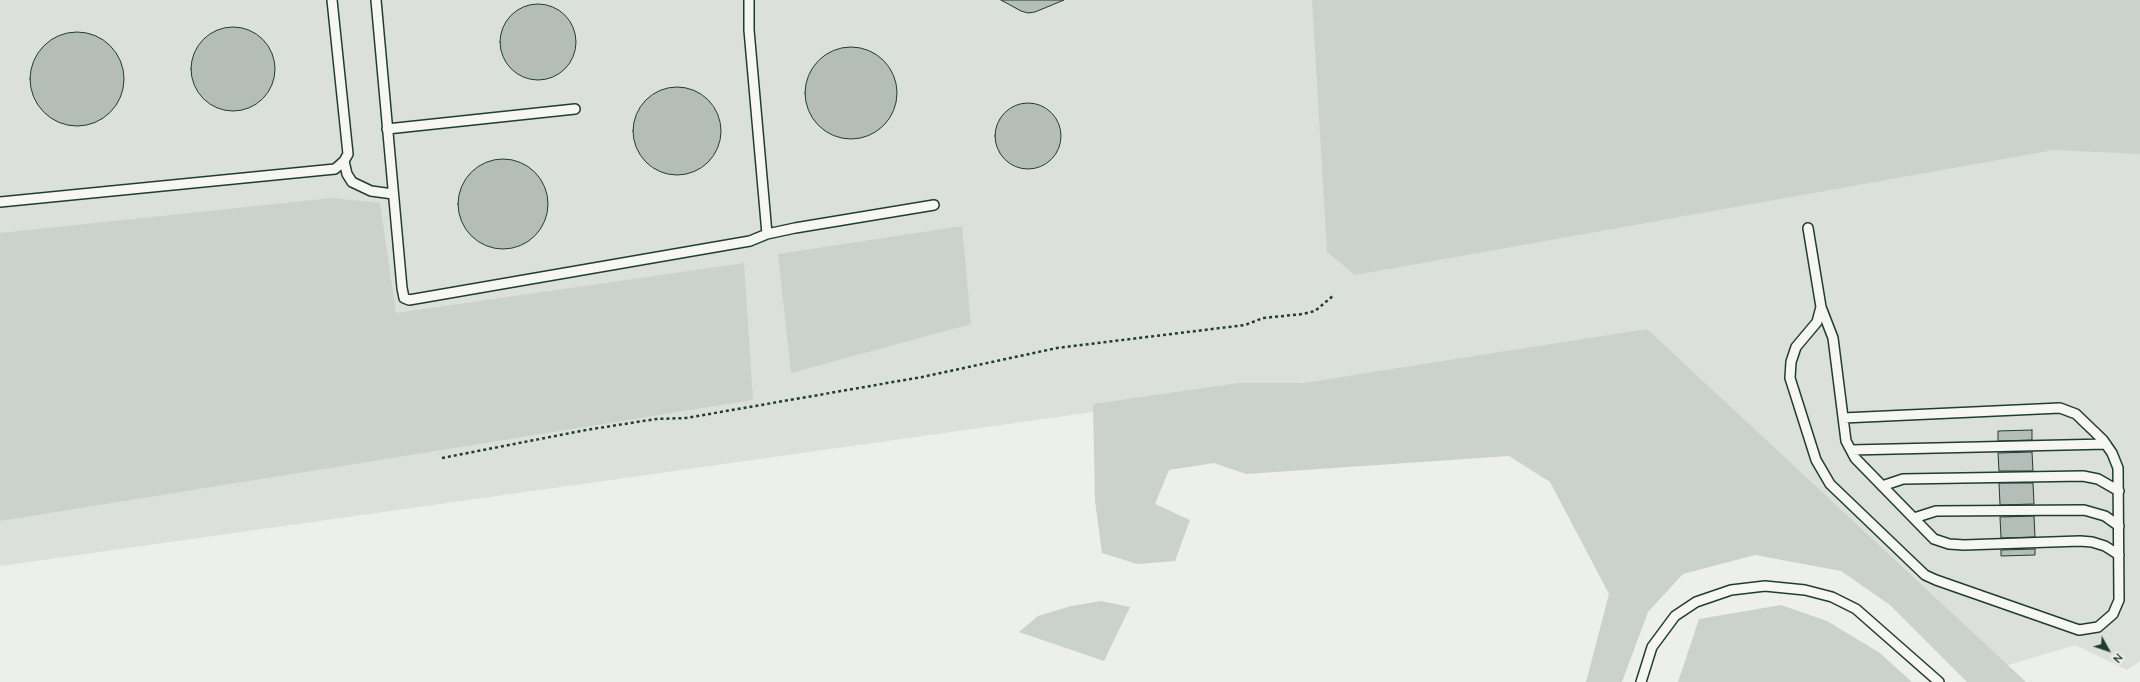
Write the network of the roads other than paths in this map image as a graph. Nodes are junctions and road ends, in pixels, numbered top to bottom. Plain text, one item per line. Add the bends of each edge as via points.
1 (332, 0) edge
2 (376, 0) edge
3 (749, 0) edge
4 (575, 109) dead end
5 (387, 129) junction
6 (344, 161) junction
7 (393, 194) junction
8 (0, 202) edge
9 (934, 205) dead end
10 (1808, 228) dead end
11 (767, 234) junction
12 (1821, 306) junction
13 (1843, 418) junction
14 (2106, 444) junction
15 (1851, 450) junction
16 (1882, 486) junction
17 (2119, 491) junction
18 (1914, 518) junction
19 (2119, 526) junction
20 (2119, 555) junction
21 (1641, 682) edge
22 (1939, 682) edge

1 - 6 lane via 348,154
2 - 5 lane
3 - 11 lane via 749,30
4 - 5 lane
5 - 7 lane
6 - 7 lane via 352,182 371,191
6 - 8 lane via 335,169
7 - 11 lane via 402,288 404,298 409,300 750,241
9 - 11 lane
10 - 12 lane
12 - 13 lane via 1833,338
12 - 20 lane via 1817,322 1796,347 1791,362 1790,378 1816,460 1830,484 1925,575 2079,630 2098,627 2112,614 2119,600
13 - 14 lane via 2060,408 2076,414
13 - 15 lane via 1846,441
14 - 15 lane
14 - 17 lane via 2118,468
15 - 16 lane via 1855,458
16 - 17 lane via 1903,479 2083,476 2098,479
16 - 18 lane
17 - 19 lane
18 - 19 lane via 1936,511 2084,510 2105,516
18 - 20 lane via 1934,539 1949,544 2080,541 2105,546
19 - 20 lane
21 - 22 lane via 1652,647 1675,616 1696,602 1731,590 1765,586 1805,590 1832,597 1856,609

